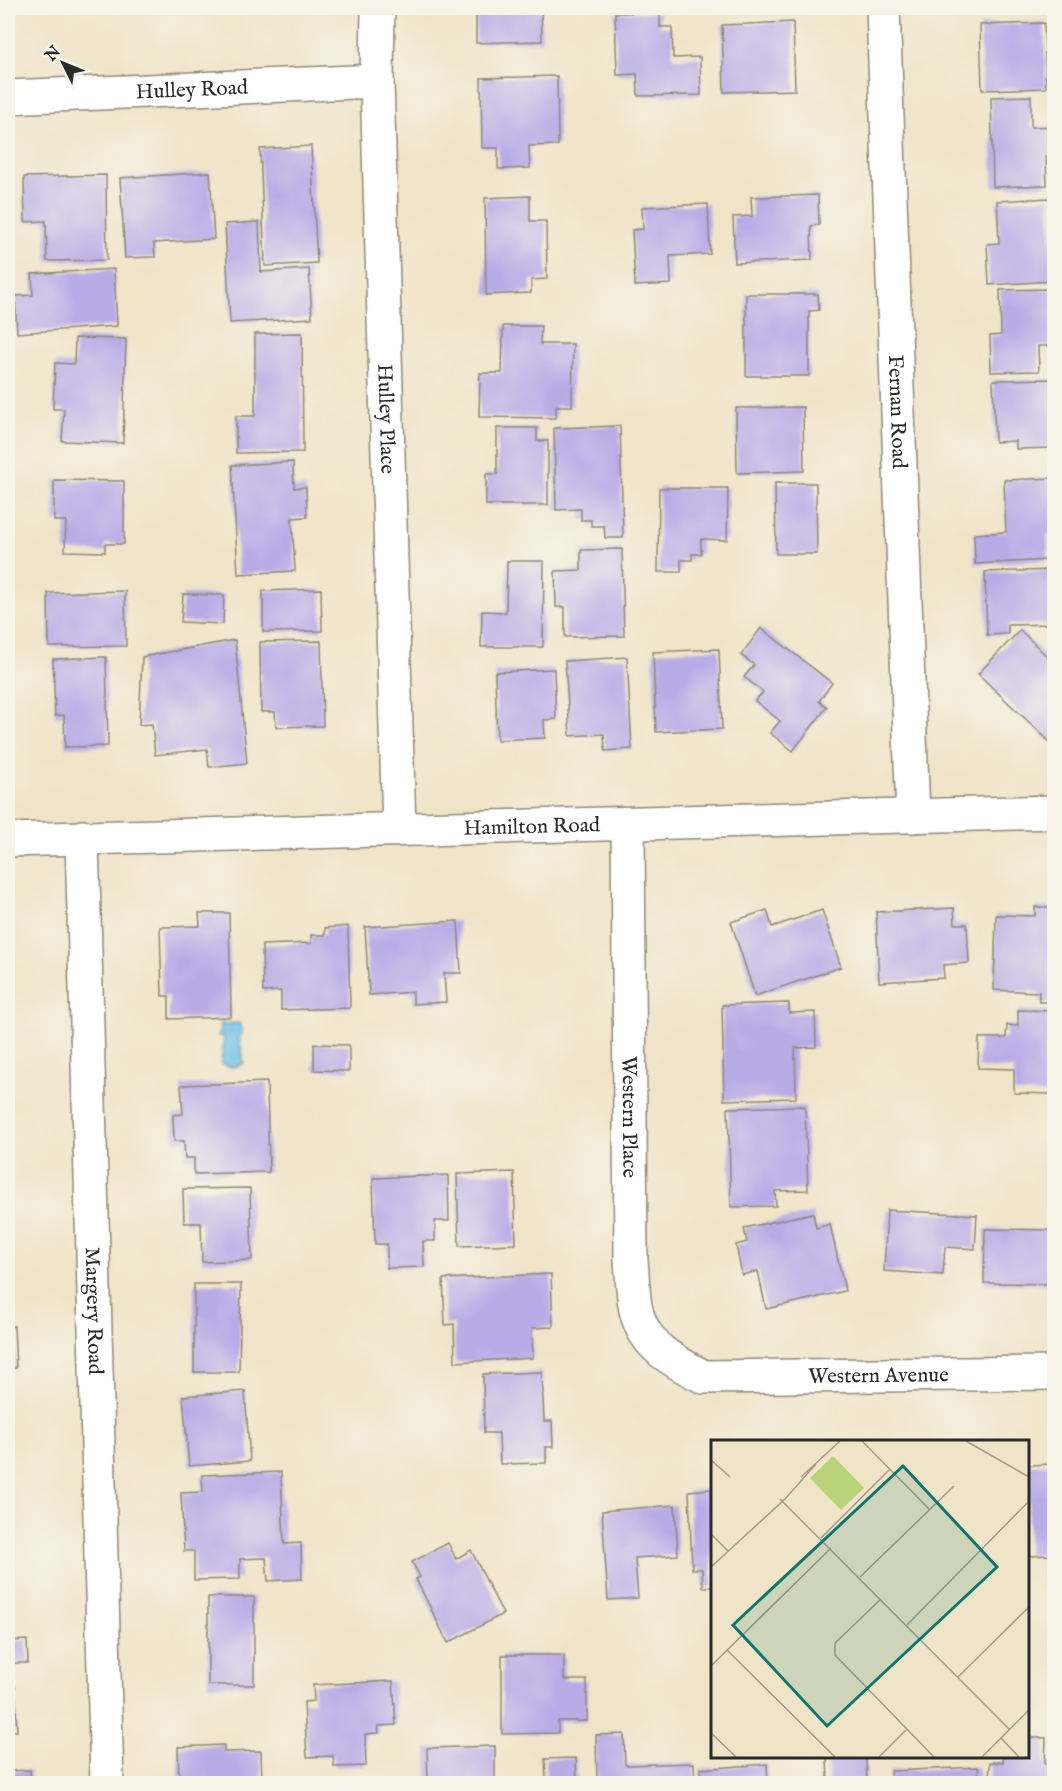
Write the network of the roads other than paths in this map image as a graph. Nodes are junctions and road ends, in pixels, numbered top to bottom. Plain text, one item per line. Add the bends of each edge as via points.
1 (378, 8) edge
2 (883, 8) edge
3 (377, 81) junction
4 (8, 97) edge
5 (1054, 812) edge
6 (913, 816) junction
7 (628, 825) junction
8 (399, 829) junction
9 (82, 837) junction
10 (8, 840) edge
11 (1054, 1373) edge
12 (704, 1377) joint
13 (107, 1784) edge

1 - 3 street, Hulley Place
2 - 6 street, Fernan Road
3 - 4 street, Hulley Road
3 - 8 street, Hulley Place
5 - 6 street, Hamilton Road
6 - 7 street, Hamilton Road
7 - 8 street, Hamilton Road
7 - 12 street, Western Place via 630,1261 637,1314 651,1343 672,1361
8 - 9 street, Hamilton Road
9 - 10 street, Hamilton Road
9 - 13 street, Margery Road
11 - 12 street, Western Avenue

